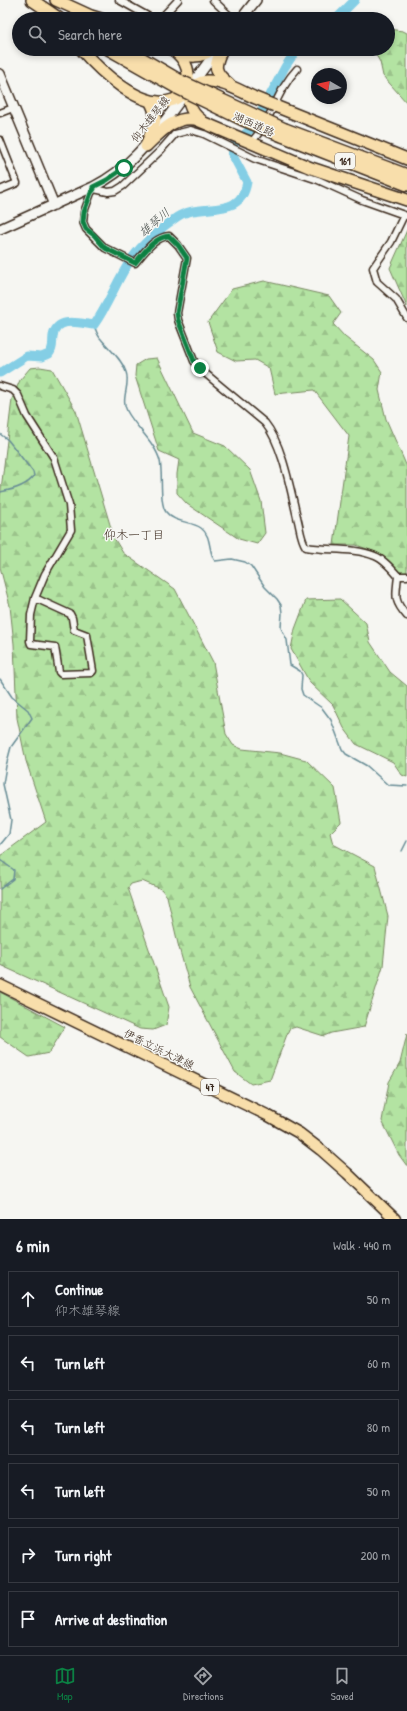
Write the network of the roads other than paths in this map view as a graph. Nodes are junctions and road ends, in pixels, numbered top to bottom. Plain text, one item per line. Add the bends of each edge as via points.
1 (26, 0) edge
2 (32, 0) edge
3 (49, 0) edge
4 (56, 0) edge
5 (119, 0) edge
6 (214, 0) edge
7 (256, 0) edge
8 (176, 1) edge
9 (41, 12) edge
10 (50, 12) edge
11 (67, 12) edge
12 (82, 12) edge
13 (140, 12) edge
14 (166, 12) edge
15 (227, 12) edge
16 (247, 12) edge
17 (88, 56) edge
18 (122, 56) edge
19 (137, 56) edge
20 (180, 56) edge
21 (211, 56) edge
22 (220, 56) edge
23 (297, 69) dead end
24 (0, 74) edge
25 (182, 86) junction
26 (234, 88) junction
27 (150, 101) junction
28 (13, 108) junction
29 (0, 113) edge
30 (201, 120) junction
31 (284, 133) junction
32 (0, 140) edge
33 (251, 143) junction
34 (146, 146) junction
35 (2, 150) edge
36 (242, 153) junction
37 (407, 159) edge
38 (407, 175) edge
39 (407, 185) edge
40 (93, 188) junction
41 (0, 190) edge
42 (407, 200) edge
43 (54, 205) junction
44 (406, 216) edge
45 (0, 229) edge
46 (407, 318) edge
47 (0, 386) edge
48 (398, 576) junction
49 (407, 576) edge
50 (35, 598) junction
51 (407, 616) edge
52 (0, 985) edge
53 (395, 1219) edge

1 - 9 highway
2 - 10 highway
3 - 11 highway
4 - 12 highway
5 - 13 street
6 - 15 street
7 - 16 main road
8 - 14 street
17 - 27 highway via 110,78
18 - 25 highway, 湖西道路 / 161
19 - 25 highway, 湖西道路 / 161
20 - 25 highway via 185,62 189,75
21 - 25 main road, 仰木雄琴線
22 - 26 highway via 217,72
23 - 33 street via 279,94 260,132
24 - 28 main road
25 - 26 highway via 209,81
25 - 27 highway via 173,100
25 - 30 highway via 189,108
25 - 31 highway, 湖西道路 / 161, bridge via 243,120
25 - 34 main road, 仰木雄琴線
26 - 37 highway, bridge
27 - 34 highway via 156,118
28 - 29 street
28 - 43 main road
30 - 33 highway
30 - 34 highway via 178,119
31 - 38 highway, 湖西道路 / 161
31 - 39 highway, 湖西道路 / 161
32 - 35 street
33 - 36 street
33 - 42 highway via 311,168
34 - 40 main road, 仰木雄琴線 via 124,168
35 - 41 street via 17,183
36 - 40 street via 191,130 175,134 115,191
36 - 44 street via 318,180
40 - 43 main road, 仰木雄琴線
40 - 48 street via 83,222 86,229 105,248 135,263 156,241 163,236 169,236 187,258 177,313 194,361 270,429 286,474 306,548 376,556
43 - 45 main road, 仰木雄琴線
44 - 46 street via 373,268 377,282 396,299
47 - 50 street via 13,390 18,395 27,416 54,458 69,505 71,530 45,574
48 - 49 street
48 - 51 street via 398,606
50 - 50 street via 31,615 31,644 55,647 61,674 91,673 93,671 86,635 74,630 70,614
52 - 53 main road, 伊香立浜大津線 / 47 via 267,1114 299,1133 347,1173

